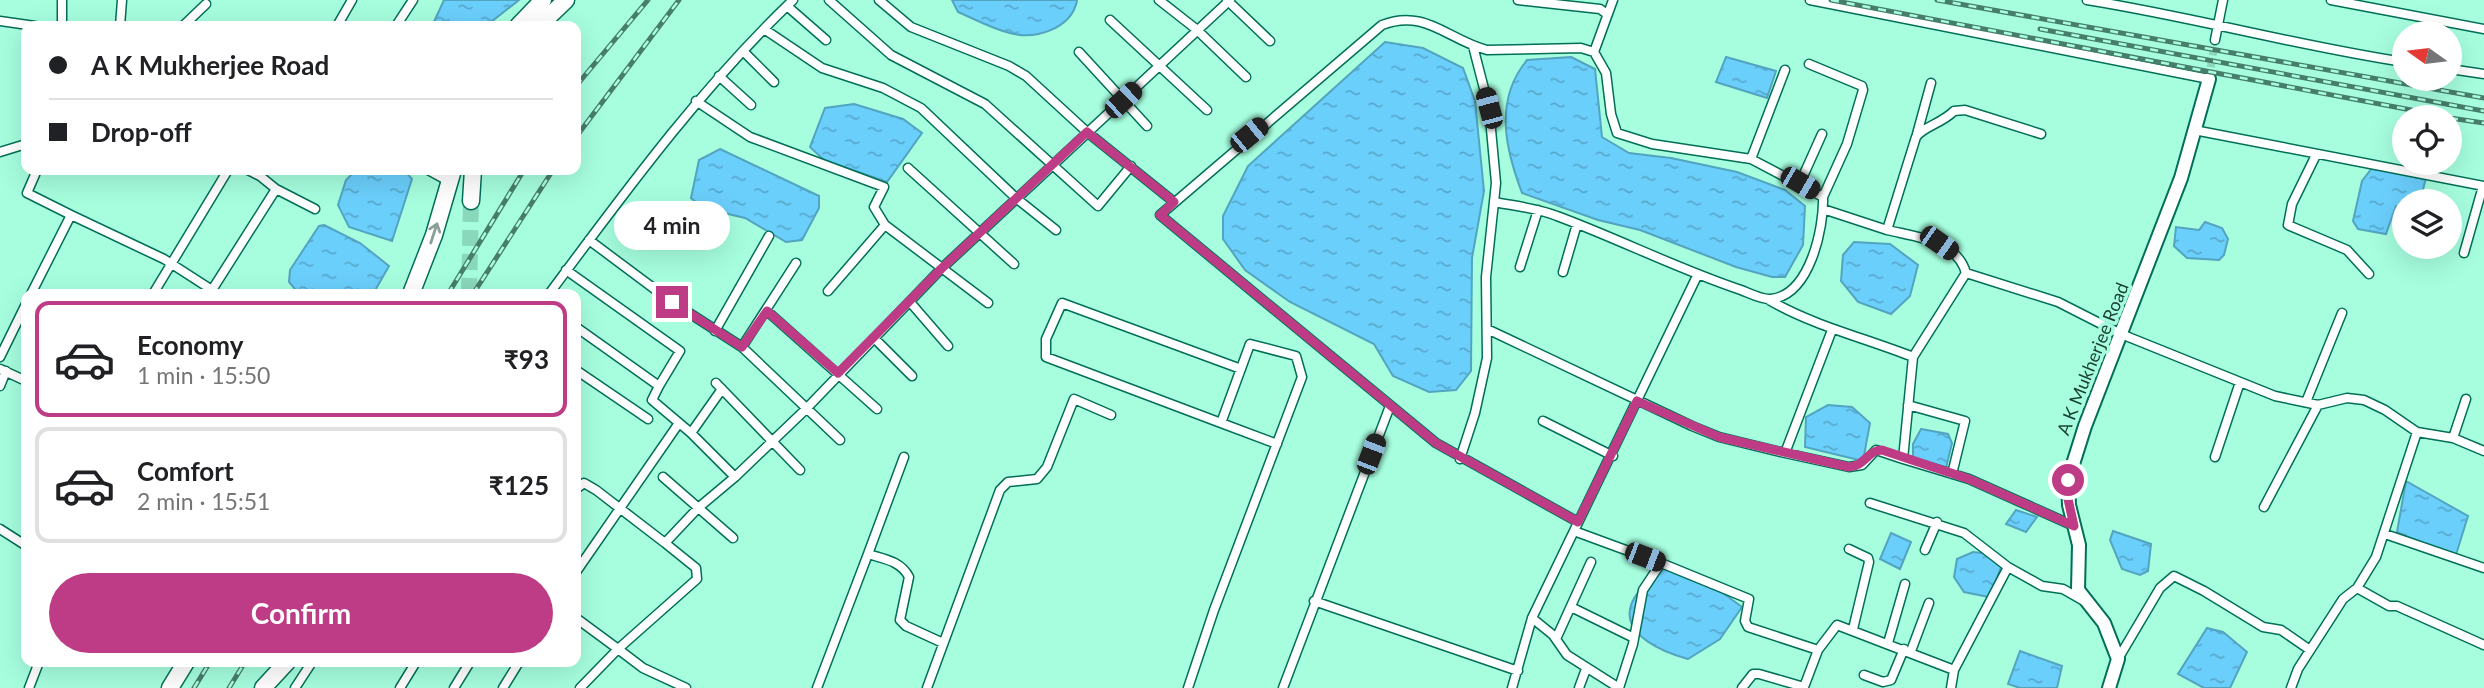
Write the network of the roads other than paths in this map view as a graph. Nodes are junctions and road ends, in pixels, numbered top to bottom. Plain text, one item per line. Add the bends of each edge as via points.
1 (62, 0) edge
2 (122, 0) edge
3 (352, 0) edge
4 (413, 0) edge
5 (543, 0) edge
6 (566, 0) edge
7 (829, 0) edge
8 (879, 0) edge
9 (1159, 0) edge
10 (1518, 0) edge
11 (1613, 0) edge
12 (1810, 0) edge
13 (2087, 0) edge
14 (2223, 0) edge
15 (2331, 0) edge
16 (1229, 1) edge
17 (2346, 1) edge
18 (790, 3) edge
19 (206, 4) dead end
20 (1606, 14) junction
21 (1111, 20) dead end
22 (0, 21) edge
23 (62, 21) edge
24 (120, 21) edge
25 (188, 21) edge
26 (340, 21) edge
27 (399, 21) edge
28 (523, 21) edge
29 (545, 21) edge
30 (21, 24) edge
31 (2217, 25) junction
32 (764, 29) junction
33 (1196, 29) junction
34 (2484, 29) edge
35 (826, 40) dead end
36 (2215, 40) tunnel mouth
37 (1270, 41) dead end
38 (1473, 46) junction
39 (743, 51) junction
40 (1079, 52) dead end
41 (1594, 52) junction
42 (2392, 60) edge
43 (1809, 64) dead end
44 (1160, 65) junction
45 (1785, 70) dead end
46 (2462, 71) edge
47 (2484, 74) edge
48 (719, 76) junction
49 (1246, 77) dead end
50 (2209, 79) joint
51 (774, 82) dead end
52 (1931, 83) dead end
53 (1123, 100) junction
54 (696, 102) junction
55 (751, 105) dead end
56 (1207, 110) dead end
57 (1147, 125) dead end
58 (2194, 130) junction
59 (1087, 132) junction
60 (1822, 134) dead end
61 (2040, 134) dead end
62 (1916, 137) junction
63 (21, 146) edge
64 (0, 152) edge
65 (2316, 155) junction
66 (1751, 159) junction
67 (1131, 166) junction
68 (908, 168) dead end
69 (1052, 168) junction
70 (35, 175) edge
71 (225, 175) edge
72 (264, 175) edge
73 (473, 175) edge
74 (451, 176) edge
75 (1800, 183) junction
76 (2484, 186) edge
77 (276, 189) junction
78 (1823, 197) junction
79 (1016, 198) junction
80 (1172, 199) junction
81 (471, 201) tunnel mouth
82 (1494, 202) junction
83 (315, 209) dead end
84 (1824, 209) junction
85 (1538, 210) junction
86 (71, 215) junction
87 (1577, 224) junction
88 (885, 225) junction
89 (1056, 230) dead end
90 (1887, 230) junction
91 (981, 232) junction
92 (769, 236) dead end
93 (589, 240) junction
94 (2464, 253) dead end
95 (796, 262) dead end
96 (173, 264) junction
97 (1014, 264) dead end
98 (1520, 267) dead end
99 (941, 269) junction
100 (566, 270) junction
101 (1563, 272) dead end
102 (1966, 273) junction
103 (2369, 274) dead end
104 (1697, 275) junction
105 (34, 289) edge
106 (156, 289) edge
107 (207, 289) edge
108 (213, 289) edge
109 (413, 289) edge
110 (553, 289) edge
111 (828, 291) dead end
112 (1769, 300) junction
113 (910, 302) junction
114 (988, 303) dead end
115 (767, 311) junction
116 (2342, 313) dead end
117 (21, 314) edge
118 (1487, 329) junction
119 (1832, 330) junction
120 (581, 331) edge
121 (715, 331) junction
122 (2121, 334) junction
123 (874, 338) junction
124 (948, 346) dead end
125 (742, 347) junction
126 (0, 357) edge
127 (1913, 357) junction
128 (1241, 369) junction
129 (3, 370) edge
130 (581, 373) edge
131 (838, 373) junction
132 (912, 376) dead end
133 (21, 379) edge
134 (2240, 382) junction
135 (0, 386) edge
136 (659, 386) junction
137 (2466, 399) dead end
138 (1637, 401) junction
139 (2306, 402) junction
140 (1908, 405) junction
141 (2318, 405) junction
142 (1390, 406) junction
143 (877, 409) dead end
144 (805, 410) junction
145 (1111, 415) dead end
146 (648, 419) dead end
147 (1543, 421) dead end
148 (679, 423) junction
149 (1222, 423) junction
150 (691, 432) junction
151 (2417, 432) junction
152 (2453, 439) junction
153 (840, 440) dead end
154 (772, 442) junction
155 (1277, 444) junction
156 (2484, 451) edge
157 (1785, 453) junction
158 (1613, 456) junction
159 (904, 457) dead end
160 (2215, 457) dead end
161 (1460, 459) junction
162 (1903, 459) junction
163 (800, 470) dead end
164 (1952, 474) junction
165 (663, 477) dead end
166 (736, 477) junction
167 (581, 485) edge
168 (1870, 503) dead end
169 (2264, 507) dead end
170 (621, 508) junction
171 (698, 508) junction
172 (1578, 522) junction
173 (1937, 522) junction
174 (2074, 526) junction
175 (0, 529) edge
176 (1574, 531) junction
177 (2385, 534) junction
178 (733, 538) dead end
179 (21, 542) edge
180 (665, 543) junction
181 (1849, 549) dead end
182 (1925, 550) dead end
183 (868, 554) junction
184 (1591, 562) dead end
185 (1661, 564) junction
186 (581, 565) edge
187 (2008, 567) junction
188 (2484, 568) edge
189 (1905, 584) dead end
190 (2357, 588) junction
191 (1314, 601) junction
192 (1929, 603) dead end
193 (2089, 605) junction
194 (1572, 607) junction
195 (1532, 618) junction
196 (581, 622) edge
197 (1853, 629) junction
198 (1634, 638) junction
199 (1556, 639) junction
200 (943, 643) junction
201 (1888, 643) junction
202 (2484, 645) edge
203 (618, 649) junction
204 (1818, 650) junction
205 (1908, 650) junction
206 (2310, 650) junction
207 (2118, 659) junction
208 (37, 667) edge
209 (183, 667) edge
210 (282, 667) edge
211 (309, 667) edge
212 (413, 667) edge
213 (467, 667) edge
214 (516, 667) edge
215 (1586, 669) junction
216 (1954, 670) junction
217 (1518, 671) junction
218 (1864, 675) dead end
219 (31, 687) edge
220 (170, 688) edge
221 (263, 688) edge
222 (295, 688) edge
223 (400, 688) edge
224 (454, 688) edge
225 (503, 688) edge
226 (580, 688) edge
227 (686, 688) edge
228 (817, 688) edge
229 (927, 688) edge
230 (1188, 688) edge
231 (1283, 688) edge
232 (1512, 688) edge
233 (1579, 688) edge
234 (1619, 688) edge
235 (1742, 688) edge
236 (1805, 688) edge
237 (1951, 688) edge
238 (2109, 688) edge
239 (2291, 688) edge

1 - 23 street
2 - 24 street
3 - 26 street
4 - 27 street
5 - 28 highway
6 - 29 highway
7 - 69 street via 891,55 985,104
8 - 59 street via 911,27 1026,76
9 - 33 street
10 - 20 street via 1600,9
11 - 20 street
12 - 50 street
13 - 31 street
14 - 31 street
15 - 17 street
16 - 33 street
16 - 37 street
17 - 34 street
18 - 32 street
18 - 35 street
19 - 25 street
20 - 41 street
21 - 44 street
22 - 30 street
31 - 36 street
31 - 42 street
32 - 39 street
32 - 79 street via 822,68 883,88 920,108
33 - 44 street
33 - 49 street
38 - 41 street
38 - 80 street via 1421,21 1400,17 1381,25
38 - 82 street via 1489,108
39 - 48 street
39 - 51 street
40 - 53 street
41 - 66 street via 1606,73 1617,133 1652,144
43 - 78 street via 1863,90 1847,144
44 - 53 street
44 - 56 street
45 - 66 street
46 - 47 street
48 - 54 street
48 - 55 street
50 - 58 street, A K Mukherjee Road
52 - 62 street
53 - 57 street
53 - 59 street
54 - 88 street via 750,137 884,187 874,207
54 - 93 street
58 - 65 street
58 - 122 street, A K Mukherjee Road
59 - 67 street
59 - 69 street
60 - 75 street
61 - 62 street via 1959,110
62 - 90 street
63 - 64 street
65 - 76 street
65 - 103 street via 2292,204 2288,225 2347,250
66 - 75 street
67 - 69 street via 1098,206
67 - 80 street
68 - 91 street
69 - 79 street
70 - 86 street via 26,193
71 - 96 street
72 - 77 street
73 - 81 highway
109 -> 74 highway
75 - 78 street
76 - 94 street
77 - 83 street
77 - 108 street
78 - 84 street
79 - 89 street
79 - 91 street
80 - 142 street via 1160,215
82 - 85 street
82 - 118 street via 1486,277
84 - 90 street
84 - 112 street via 1815,253 1783,296
85 - 87 street
85 - 98 street
86 - 96 street
86 - 105 street
87 - 101 street
87 - 104 street
88 - 99 street
88 - 111 street
90 - 102 street via 1939,243 1962,259
91 - 97 street
91 - 99 street
92 - 121 street
93 - 100 street
93 - 121 street
95 - 115 street
96 - 106 street
96 - 107 street
99 - 113 street
99 - 114 street
100 - 110 street
100 - 136 street via 680,351
102 - 122 street via 2058,302
102 - 127 street
104 - 112 street
104 - 138 street
112 - 119 street
113 - 123 street
113 - 124 street
115 - 125 street
115 - 131 street
116 - 139 street
117 - 126 street
118 - 138 street
118 - 161 street via 1487,358
119 - 127 street
119 - 157 street
120 - 136 street
121 - 125 street
122 - 134 street
122 - 174 street, A K Mukherjee Road via 2070,470 2068,499
123 - 131 street
123 - 132 street
125 - 144 street
127 - 140 street
128 - 149 street
128 - 149 street via 1062,303 1053,319 1046,358
128 - 155 street via 1250,344 1296,356 1302,377
129 - 133 street
129 - 135 street
130 - 146 street
131 - 143 street
131 - 144 street
134 - 139 street
134 - 160 street
136 - 148 street via 652,400
137 - 152 street
138 - 157 street via 1719,437
138 - 158 street
139 - 141 street
140 - 162 street
140 - 164 street via 1965,421
141 - 151 street via 2347,398 2364,400
141 - 169 street
142 - 161 street
142 - 191 street
144 - 153 street
144 - 154 street
145 - 200 street via 1074,399 1047,467 1037,479 1008,482 1000,491
147 - 158 street
148 - 150 street
148 - 170 street
149 - 155 street
150 - 154 street via 719,386
150 - 166 street
151 - 152 street
151 - 177 street
152 - 156 street
154 - 163 street
154 - 166 street
155 - 230 street
157 - 162 street via 1849,467 1862,464 1876,450
158 - 172 street
159 - 183 street
161 - 172 street
162 - 164 street
164 - 174 street
165 - 171 street
166 - 171 street
167 - 170 street
168 - 173 street
170 - 180 street
170 - 186 street
171 - 178 street
171 - 180 street
172 - 176 street
173 - 182 street
173 - 187 street via 1964,533
174 - 193 street, A K Mukherjee Road via 2079,545 2077,583
175 - 179 street
176 - 185 street
176 - 195 street
177 - 188 street
177 - 190 street
180 - 203 street via 696,568 697,579
181 - 197 street via 1869,562
183 - 200 street via 906,570 909,577 901,620
183 - 228 street
184 - 194 street
185 - 198 street via 1643,590
185 - 204 street via 1749,599 1748,627
187 - 193 street
187 - 216 street
189 - 201 street
190 - 202 street
190 - 206 street via 2343,599
191 - 217 street
191 - 231 street
192 - 205 street
193 - 207 street, A K Mukherjee Road via 2104,623
194 - 198 street
194 - 199 street
195 - 199 street
195 - 217 street
196 - 203 street
197 - 201 street
197 - 204 street via 1837,625
198 - 234 street
199 - 215 street via 1567,655
200 - 229 street
201 - 205 street
203 - 226 street
203 - 227 street via 643,668
204 - 236 street
205 - 216 street
205 - 218 street via 1891,680
206 - 207 street via 2281,630 2263,627 2174,576 2160,588
206 - 239 street
207 - 238 street
208 - 219 street
209 - 220 highway
210 - 221 highway
211 - 222 street
212 - 223 street
213 - 224 street
214 - 225 street
215 - 233 street
215 - 234 street
216 - 237 street
217 - 232 street
235 - 236 street via 1753,674 1759,674

